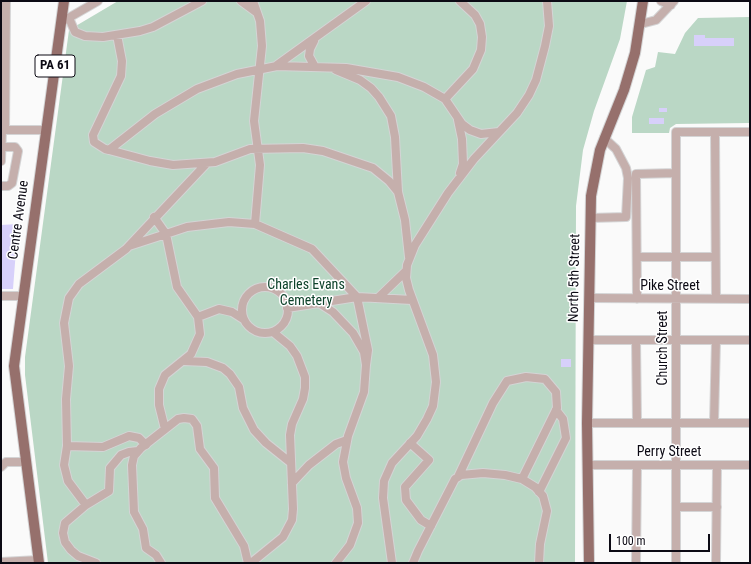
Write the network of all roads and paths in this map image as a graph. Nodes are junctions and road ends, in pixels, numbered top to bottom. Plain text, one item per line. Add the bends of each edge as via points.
1 (6, 1) edge
2 (64, 1) edge
3 (98, 1) edge
4 (202, 1) edge
5 (241, 1) edge
6 (253, 1) edge
7 (366, 1) edge
8 (460, 1) edge
9 (547, 1) edge
10 (643, 1) edge
11 (661, 1) edge
12 (673, 3) edge
13 (257, 12) junction
14 (65, 20) junction
15 (641, 24) junction
16 (117, 35) junction
17 (315, 38) junction
18 (276, 66) junction
19 (315, 67) junction
20 (260, 68) junction
21 (332, 68) junction
22 (3, 84) edge
23 (445, 99) junction
24 (457, 117) junction
25 (3, 130) edge
26 (46, 130) junction
27 (499, 132) junction
28 (715, 132) junction
29 (750, 132) edge
30 (604, 138) junction
31 (2, 147) edge
32 (258, 148) junction
33 (109, 150) junction
34 (1, 161) edge
35 (207, 163) junction
36 (676, 174) junction
37 (459, 178) junction
38 (1, 186) edge
39 (398, 192) junction
40 (154, 217) junction
41 (590, 218) junction
42 (255, 224) junction
43 (166, 234) junction
44 (128, 246) junction
45 (637, 257) junction
46 (676, 257) junction
47 (716, 257) junction
48 (410, 258) junction
49 (406, 271) junction
50 (1, 296) edge
51 (23, 296) junction
52 (357, 297) junction
53 (379, 298) junction
54 (591, 298) junction
55 (676, 298) junction
56 (637, 299) junction
57 (716, 299) junction
58 (750, 299) edge
59 (412, 300) junction
60 (319, 303) junction
61 (287, 308) junction
62 (198, 317) junction
63 (243, 319) junction
64 (273, 332) junction
65 (588, 340) junction
66 (636, 340) junction
67 (676, 340) junction
68 (716, 340) junction
69 (750, 340) edge
70 (184, 361) junction
71 (366, 365) junction
72 (556, 410) junction
73 (587, 422) junction
74 (637, 423) junction
75 (677, 423) junction
76 (714, 423) junction
77 (750, 423) edge
78 (165, 429) junction
79 (347, 440) junction
80 (410, 443) junction
81 (146, 445) junction
82 (67, 446) junction
83 (138, 451) junction
84 (26, 462) junction
85 (291, 463) junction
86 (4, 464) edge
87 (587, 465) junction
88 (637, 465) junction
89 (677, 465) junction
90 (717, 465) junction
91 (750, 465) edge
92 (458, 476) junction
93 (522, 479) junction
94 (292, 483) junction
95 (540, 492) junction
96 (86, 505) junction
97 (676, 507) junction
98 (717, 507) junction
99 (431, 526) junction
100 (39, 561) edge
101 (1, 562) edge
102 (96, 563) edge
103 (161, 563) edge
104 (248, 563) edge
105 (251, 563) edge
106 (336, 563) edge
107 (392, 563) edge
108 (413, 563) edge
109 (539, 563) edge
110 (589, 563) edge
111 (636, 563) edge
112 (676, 563) edge
113 (716, 563) edge

1 - 22 street
2 - 14 main road, Centre Avenue / PA 61
3 - 14 street
4 - 16 street via 153,27
5 - 13 street
6 - 13 street
7 - 17 street
8 - 23 street via 475,15 480,24 481,50 473,70
9 - 27 street via 548,31 536,80 524,104
10 - 15 main road, North 5th Street
11 - 12 street
12 - 15 street via 656,20
13 - 20 street via 262,37
14 - 16 street via 81,35
14 - 26 main road, Centre Avenue / PA 61
15 - 30 main road, North 5th Street via 630,70
16 - 33 street via 122,61 121,76 93,135 96,144
17 - 18 street
17 - 19 street via 309,53
18 - 19 street
18 - 20 street
19 - 21 street
20 - 32 street via 254,121
20 - 33 street via 216,82 185,96 149,118
21 - 23 street via 369,71 398,77
21 - 39 street via 360,80 371,88 389,112 394,128
22 - 25 street
23 - 24 street
24 - 27 street via 474,132
24 - 37 street via 462,134 463,154
25 - 26 street
25 - 31 street
26 - 51 main road, Centre Avenue / PA 61
27 - 37 street
28 - 29 street
28 - 36 street, Church Street via 676,132
28 - 47 street
30 - 41 main road, North 5th Street via 593,180
30 - 41 street via 616,149 626,168 626,217
31 - 34 street
31 - 38 street via 15,147 18,151 15,177 8,186
32 - 35 street via 222,161
32 - 39 street via 302,148 334,154 373,168
32 - 42 street via 260,165
33 - 35 street via 168,164
35 - 40 street
36 - 45 street via 636,174
36 - 46 street, Church Street
37 - 48 street via 432,216
39 - 48 street
40 - 43 street
40 - 44 street
41 - 54 main road, North 5th Street
42 - 43 street via 229,222 187,227
42 - 52 street via 312,249
43 - 44 street
43 - 62 street via 178,286
44 - 82 street via 79,284 69,298 64,324 69,359 66,399
45 - 46 street
45 - 56 street
46 - 47 street
46 - 55 street, Church Street
47 - 57 street
48 - 49 street
49 - 53 street
49 - 59 street
50 - 51 street
51 - 84 main road, Centre Avenue / PA 61 via 14,366
52 - 53 street
52 - 60 street
52 - 71 street via 368,350
53 - 59 street
54 - 56 street, Pike Street
54 - 65 main road, North 5th Street
55 - 56 street, Pike Street
55 - 57 street, Pike Street
55 - 67 street, Church Street
57 - 58 street, Pike Street
59 - 80 street via 433,355 436,377 433,406 421,431
60 - 61 street
60 - 71 street via 333,312 353,333 364,352
61 - 63 street via 281,294 268,288 260,288 252,291 244,300
61 - 64 street via 285,321
62 - 63 street via 219,309 232,312
62 - 70 street via 200,328 197,343
63 - 64 street via 257,332
64 - 85 street via 294,351 305,377 303,399 290,429
65 - 66 street
65 - 73 main road, North 5th Street
66 - 67 street
66 - 74 street
67 - 68 street
67 - 75 street, Church Street
68 - 69 street
68 - 76 street
70 - 78 street via 166,375 159,389 159,405
70 - 85 street via 207,362 223,368 230,374 239,387 243,408 254,430
71 - 79 street via 364,392
72 - 92 street via 556,392 545,379 526,377 507,381 493,403
72 - 93 street
72 - 95 street via 563,420 566,438
73 - 74 street
73 - 87 main road, North 5th Street
74 - 75 street
75 - 76 street
75 - 89 street, Church Street
76 - 77 street
78 - 81 street
78 - 104 street via 178,419 189,418 196,423 200,449 214,468 215,498 244,546
79 - 94 street via 336,444 309,465
79 - 106 street via 344,467 358,518 350,545
80 - 99 street via 430,460 405,487 406,500 421,520
80 - 107 street via 392,463 384,481 383,498
81 - 82 street via 139,438 129,436 103,447
81 - 83 street
82 - 96 street via 64,462 66,474
83 - 96 street via 121,455 110,468 109,491
83 - 103 street via 132,465 133,506 143,529 146,548 156,555
84 - 86 street
84 - 100 main road, Centre Avenue / PA 61
85 - 94 street
87 - 88 street, Perry Street
87 - 110 main road, North 5th Street
88 - 89 street, Perry Street
88 - 111 street
89 - 90 street, Perry Street
89 - 97 street, Church Street
90 - 91 street, Perry Street
90 - 98 street
92 - 93 street via 490,473
92 - 99 street
93 - 95 street
94 - 105 street via 292,520 287,532 275,545
95 - 109 street via 547,511
96 - 102 street via 65,523 63,533 65,542 71,550 78,556
97 - 98 street
97 - 112 street, Church Street
98 - 113 street
99 - 108 street
100 - 101 street

